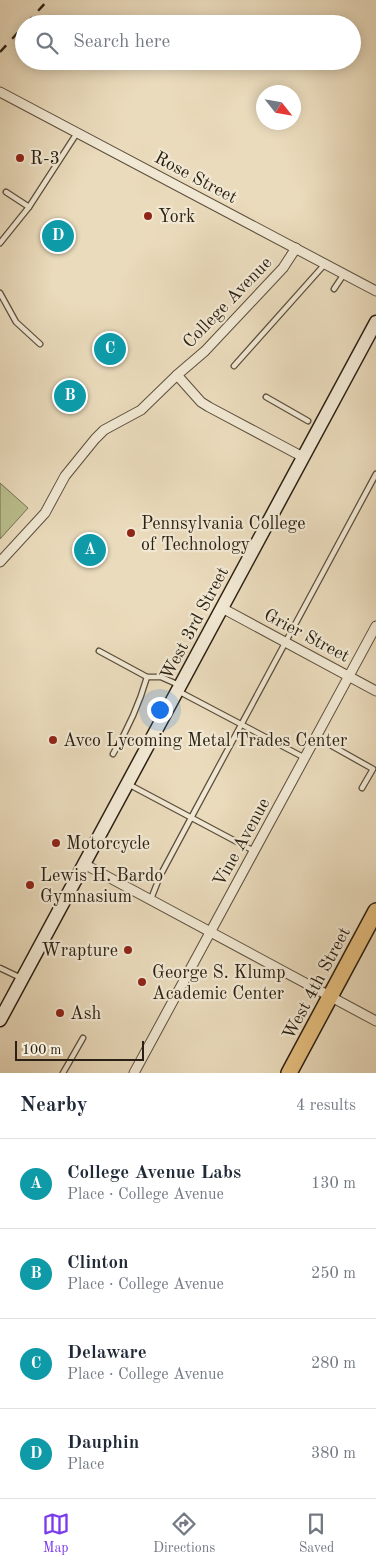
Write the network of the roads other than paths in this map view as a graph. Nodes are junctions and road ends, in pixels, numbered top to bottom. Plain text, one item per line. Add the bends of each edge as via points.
1 (0, 92) edge
2 (77, 133) junction
3 (6, 192) dead end
4 (29, 207) junction
5 (0, 242) edge
6 (296, 248) junction
7 (325, 264) junction
8 (344, 274) junction
9 (334, 289) dead end
10 (376, 291) edge
11 (0, 293) edge
12 (376, 322) edge
13 (40, 344) dead end
14 (234, 366) dead end
15 (178, 375) junction
16 (266, 397) dead end
17 (308, 422) dead end
18 (303, 457) junction
19 (376, 474) edge
20 (0, 562) edge
21 (222, 608) junction
22 (376, 626) edge
23 (286, 642) junction
24 (99, 651) dead end
25 (349, 676) junction
26 (147, 677) junction
27 (179, 688) junction
28 (376, 691) edge
29 (241, 725) junction
30 (316, 737) junction
31 (113, 754) dead end
32 (305, 758) junction
33 (127, 784) junction
34 (362, 788) dead end
35 (191, 818) junction
36 (255, 851) junction
37 (84, 864) junction
38 (150, 900) junction
39 (376, 911) edge
40 (210, 932) junction
41 (0, 968) edge
42 (22, 979) junction
43 (330, 995) junction
44 (0, 1020) edge
45 (376, 1021) edge
46 (83, 1038) dead end
47 (63, 1073) edge
48 (134, 1073) edge
49 (289, 1073) edge

1 - 2 street, Rose Street
2 - 4 lane
2 - 6 street, Rose Street
3 - 4 lane
4 - 5 lane
6 - 7 street, Rose Street
6 - 15 street, College Avenue via 270,282
7 - 8 street, Rose Street
7 - 14 lane
8 - 9 lane
8 - 10 street, Rose Street
11 - 13 lane via 16,322
12 - 18 main road, West 3rd Street
15 - 18 street via 201,402
15 - 20 street, College Avenue via 141,410 104,430 95,439 65,476 44,513
16 - 17 lane
18 - 21 main road, West 3rd Street
19 - 23 lane
21 - 23 street, Grier Street
21 - 27 main road, West 3rd Street
22 - 25 street, Vine Avenue
23 - 25 street, Grier Street
23 - 29 lane
24 - 26 lane
25 - 28 street, Grier Street
25 - 30 street, Vine Avenue
26 - 27 lane via 161,677
26 - 31 lane via 137,709
27 - 29 lane
27 - 33 main road, West 3rd Street
29 - 32 lane
29 - 35 lane
30 - 32 street, Vine Avenue
30 - 34 lane via 373,769
32 - 36 street, Vine Avenue
33 - 35 lane
33 - 37 main road, West 3rd Street
35 - 36 lane
35 - 38 lane
36 - 40 street, Vine Avenue
37 - 38 street
37 - 42 main road, West 3rd Street
38 - 40 street
39 - 43 main road, West 4th Street
40 - 43 street
40 - 48 street, Vine Avenue
41 - 42 lane
42 - 44 main road, West 3rd Street
43 - 45 street
43 - 49 main road, West 4th Street
46 - 47 lane

